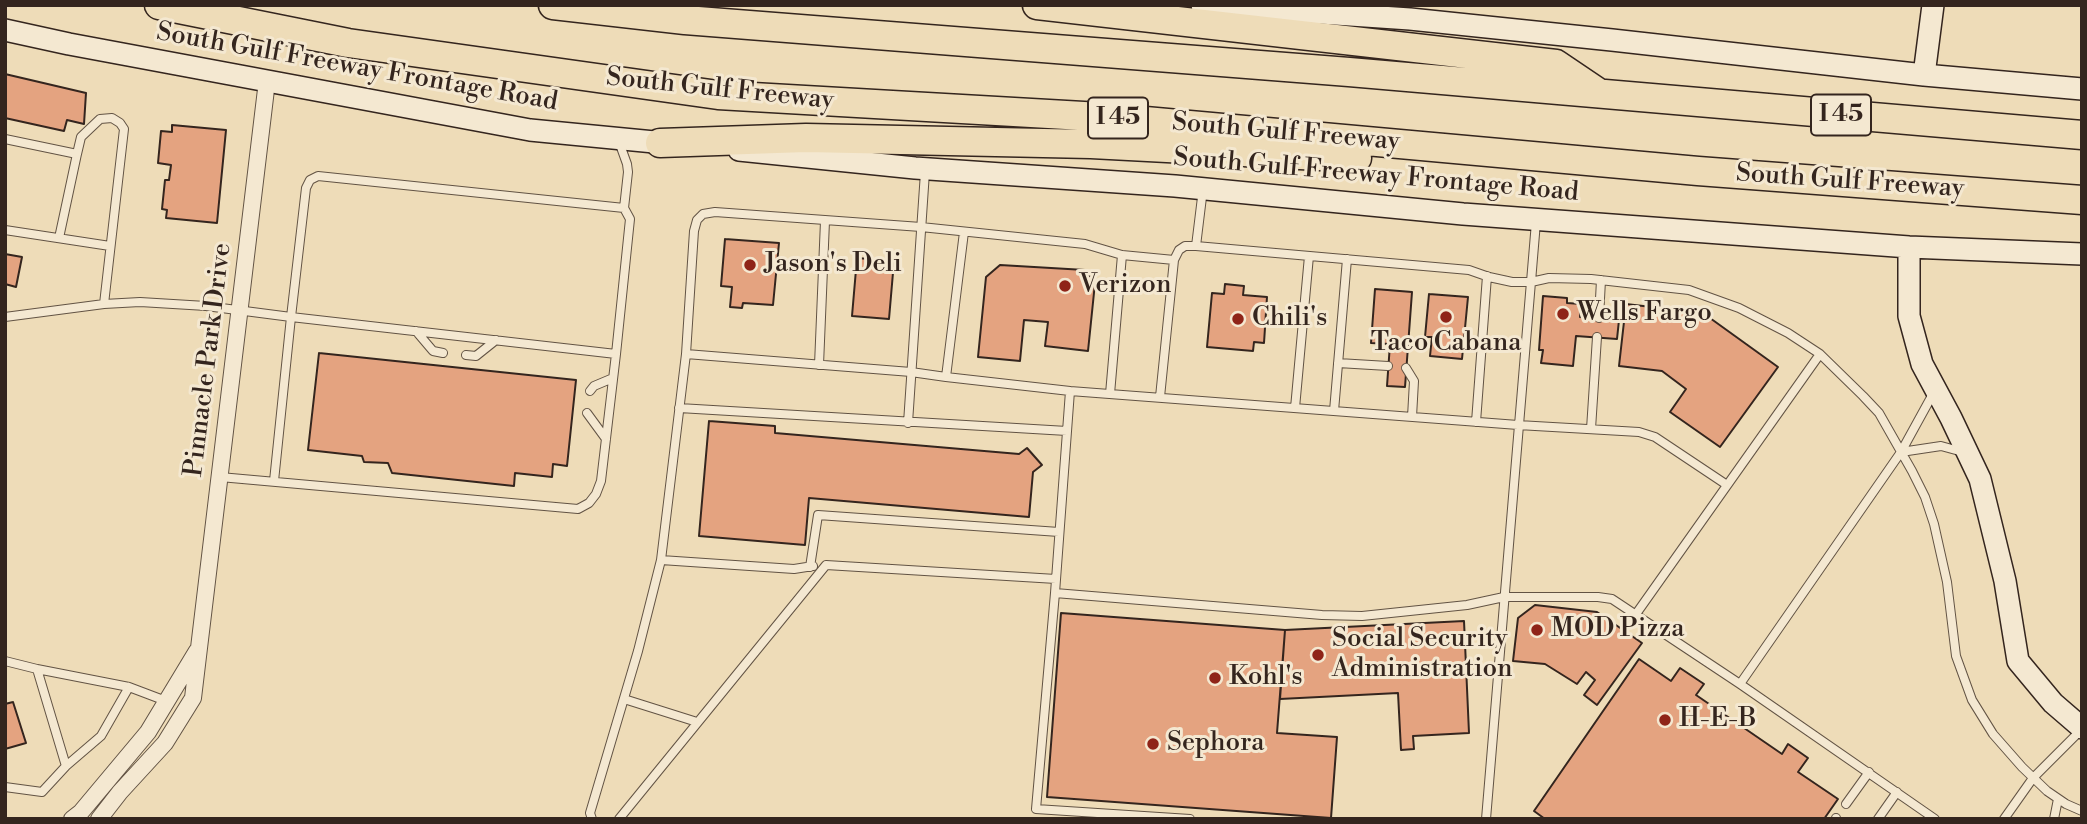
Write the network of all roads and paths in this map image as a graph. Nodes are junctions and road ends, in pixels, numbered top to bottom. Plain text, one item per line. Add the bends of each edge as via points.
1 (159, 5) edge
2 (554, 5) edge
3 (1037, 5) edge
4 (1202, 5) edge
5 (1933, 5) edge
6 (1327, 9) edge
7 (5, 30) edge
8 (1924, 75) junction
9 (267, 81) junction
10 (2082, 89) edge
11 (1601, 95) junction
12 (2082, 135) edge
13 (618, 138) junction
14 (5, 139) edge
15 (660, 143) junction
16 (77, 155) junction
17 (1554, 158) junction
18 (925, 169) junction
19 (1203, 189) junction
20 (2082, 200) edge
21 (624, 208) junction
22 (1536, 219) junction
23 (825, 220) junction
24 (921, 227) junction
25 (5, 230) edge
26 (964, 232) junction
27 (59, 238) junction
28 (110, 246) junction
29 (1196, 246) junction
30 (1909, 247) junction
31 (1122, 254) junction
32 (2082, 254) edge
33 (1309, 256) junction
34 (1348, 259) junction
35 (1174, 260) junction
36 (1487, 276) junction
37 (1601, 280) junction
38 (1531, 282) junction
39 (104, 304) junction
40 (239, 310) junction
41 (5, 317) edge
42 (291, 317) junction
43 (1599, 318) dead end
44 (416, 331) junction
45 (1597, 337) dead end
46 (496, 340) junction
47 (443, 353) dead end
48 (616, 354) junction
49 (1820, 354) junction
50 (466, 355) dead end
51 (686, 355) junction
52 (1338, 363) junction
53 (819, 365) junction
54 (1388, 366) dead end
55 (1406, 368) dead end
56 (911, 372) junction
57 (946, 377) junction
58 (613, 378) junction
59 (1935, 390) junction
60 (590, 391) dead end
61 (1070, 391) junction
62 (1110, 394) junction
63 (1160, 397) junction
64 (679, 408) junction
65 (1295, 408) junction
66 (1334, 411) junction
67 (587, 413) dead end
68 (1412, 417) junction
69 (1476, 422) junction
70 (908, 423) junction
71 (1518, 425) junction
72 (1591, 429) junction
73 (1067, 431) junction
74 (606, 439) junction
75 (1901, 452) junction
76 (1969, 456) junction
77 (220, 477) junction
78 (274, 481) junction
79 (1727, 485) junction
80 (1059, 532) junction
81 (661, 560) junction
82 (826, 565) junction
83 (810, 567) junction
84 (1056, 579) junction
85 (1055, 593) junction
86 (1504, 597) junction
87 (1636, 614) junction
88 (200, 645) junction
89 (5, 661) edge
90 (37, 669) junction
91 (1740, 684) junction
92 (129, 687) junction
93 (624, 699) junction
94 (166, 701) junction
95 (697, 722) junction
96 (2082, 729) edge
97 (66, 766) junction
98 (1869, 772) junction
99 (2033, 778) junction
100 (5, 787) edge
101 (1897, 792) junction
102 (2059, 799) junction
103 (1846, 804) dead end
104 (2082, 811) edge
105 (72, 819) edge
106 (99, 819) edge
107 (592, 819) edge
108 (619, 819) edge
109 (1190, 819) edge
110 (1486, 819) edge
111 (1878, 819) edge
112 (1935, 819) edge
113 (2004, 819) edge
114 (2054, 819) edge

1 - 17 highway, South Gulf Freeway / I 45 via 348,43 718,95 1101,117
2 - 11 highway, I 45 via 699,21
3 - 11 highway via 1556,64
4 - 6 main road
5 - 8 main road
6 - 8 main road
7 - 9 main road, South Gulf Freeway Frontage Road
8 - 10 main road
9 - 13 main road, South Gulf Freeway Frontage Road via 530,130
9 - 40 street, Pinnacle Park Drive
11 - 12 highway, I 45
13 - 15 main road, South Gulf Freeway Frontage Road
13 - 21 lane via 628,172
14 - 16 lane
15 - 17 highway via 819,138 1105,145 1386,160
15 - 18 main road, South Gulf Freeway Frontage Road
16 - 27 lane
16 - 28 lane via 82,137 100,119 120,123 124,130
17 - 20 highway, South Gulf Freeway / I 45
18 - 19 main road, South Gulf Freeway Frontage Road
18 - 24 lane
19 - 22 main road, South Gulf Freeway Frontage Road
19 - 29 lane
21 - 42 lane via 318,176 306,188
21 - 48 lane via 630,219
22 - 30 main road, South Gulf Freeway Frontage Road
22 - 38 lane
23 - 24 lane
23 - 51 lane via 703,214 694,230
23 - 53 lane
24 - 26 lane
24 - 56 lane
25 - 27 lane
26 - 31 lane via 1084,244
26 - 57 lane
27 - 28 lane
28 - 39 lane
29 - 33 lane
29 - 35 lane via 1185,246
30 - 32 main road, South Gulf Freeway Frontage Road
30 - 59 main road via 1909,316 1922,364
31 - 35 lane
31 - 62 lane
33 - 34 lane
33 - 65 lane
34 - 36 lane via 1469,270
34 - 52 lane
35 - 63 lane
36 - 38 lane
36 - 69 lane
37 - 38 lane
37 - 43 lane
37 - 49 lane via 1689,290 1713,298 1779,328
38 - 71 lane
39 - 40 lane via 140,302
39 - 41 lane
40 - 42 lane
40 - 77 street, Pinnacle Park Drive
42 - 44 lane
42 - 78 lane
44 - 46 lane
44 - 47 lane via 433,351
45 - 72 lane
46 - 48 lane
46 - 50 lane via 475,356
48 - 58 lane
49 - 75 lane via 1878,413
49 - 79 lane
51 - 53 lane
51 - 64 lane
52 - 54 lane
52 - 66 lane
53 - 56 lane
55 - 68 lane via 1414,381
56 - 57 lane
56 - 70 lane
57 - 61 lane
58 - 60 lane
58 - 74 lane
59 - 75 lane
59 - 76 main road
61 - 62 lane
61 - 73 lane
62 - 63 lane
63 - 65 lane
64 - 70 lane
64 - 81 lane
65 - 66 lane
66 - 68 lane
67 - 74 lane
68 - 69 lane
69 - 71 lane
70 - 73 lane
71 - 72 lane
71 - 86 lane
72 - 79 lane via 1655,437
73 - 80 lane
74 - 78 lane via 596,494 578,509
75 - 76 lane via 1941,446
75 - 91 lane
75 - 99 lane via 1934,524 1956,656 1972,700 1993,734
76 - 96 main road via 1980,480 2006,581 2018,661
77 - 78 lane
77 - 88 street, Pinnacle Park Drive
79 - 87 lane
80 - 83 lane via 818,515
80 - 84 lane
81 - 83 lane
81 - 93 lane
82 - 83 lane
82 - 84 lane
82 - 95 lane
84 - 85 lane
85 - 86 lane via 1362,616 1467,606
85 - 109 lane via 1037,809
86 - 87 lane via 1598,597 1612,599
86 - 110 lane
87 - 91 lane
88 - 94 street, Pinnacle Park Drive
88 - 106 street, Pinnacle Park Drive via 194,698 165,743
89 - 90 lane
90 - 92 lane
90 - 97 lane
91 - 98 lane
92 - 94 lane
92 - 97 lane via 102,736
93 - 95 lane
93 - 107 lane
94 - 105 street, Pinnacle Park Drive via 148,732
95 - 108 lane
96 - 99 lane
97 - 100 lane via 42,793
98 - 101 lane
98 - 103 lane
99 - 102 lane
99 - 113 lane
101 - 111 lane
101 - 112 lane
102 - 104 lane
102 - 114 lane

